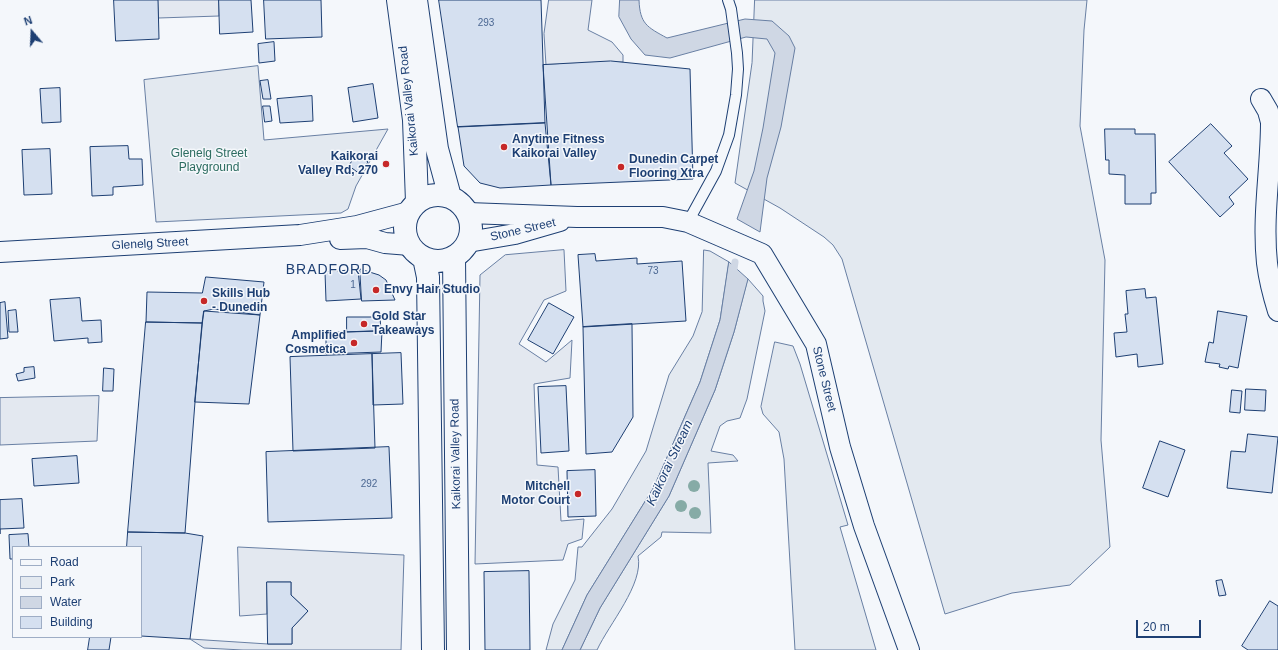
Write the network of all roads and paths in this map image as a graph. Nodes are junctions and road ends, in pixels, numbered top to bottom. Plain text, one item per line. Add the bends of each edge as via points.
1 (398, 0) edge
2 (416, 0) edge
3 (730, 5) edge
4 (1261, 98) dead end
5 (450, 197) junction
6 (413, 207) junction
7 (468, 213) junction
8 (577, 216) junction
9 (688, 222) junction
10 (300, 235) junction
11 (461, 250) junction
12 (0, 252) edge
13 (417, 252) junction
14 (1278, 311) edge
15 (433, 650) edge
16 (458, 650) edge
17 (909, 650) edge

1 - 6 main road, Kaikorai Valley Road via 414,120
2 - 5 main road, Kaikorai Valley Road via 437,149
3 - 9 lane via 738,69 729,135 716,171
4 - 14 street via 1271,122 1266,233 1270,281
5 - 6 main road via 433,195
5 - 7 main road
6 - 10 street, Glenelg Street via 357,226
6 - 13 main road, Kaikorai Valley Road via 405,223 406,235
7 - 8 street, Stone Street
7 - 11 main road, Kaikorai Valley Road via 471,232
8 - 9 street, Stone Street via 663,217
8 - 11 street, Stone Street
9 - 17 street, Stone Street via 762,254 816,344 840,447 864,526
10 - 12 street, Glenelg Street
10 - 13 street, Glenelg Street via 334,239 367,238
11 - 13 main road via 444,260 434,261
11 - 16 main road, Kaikorai Valley Road
13 - 15 main road, Kaikorai Valley Road via 428,277

